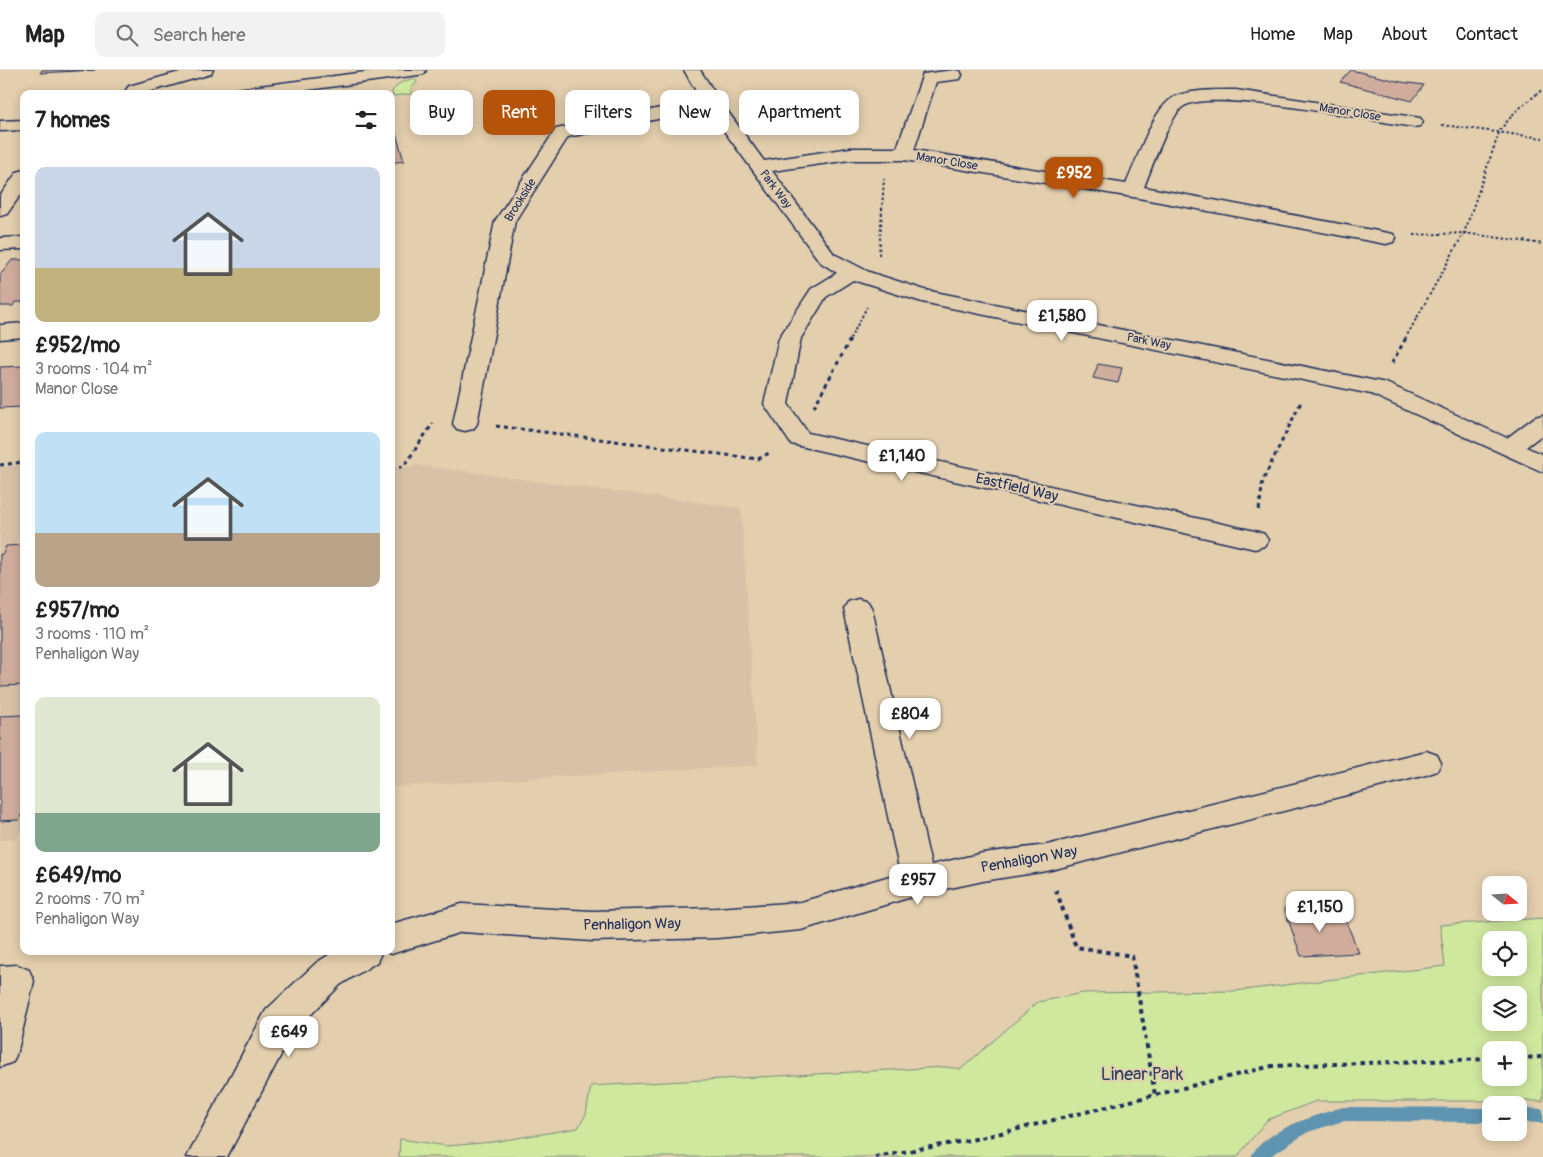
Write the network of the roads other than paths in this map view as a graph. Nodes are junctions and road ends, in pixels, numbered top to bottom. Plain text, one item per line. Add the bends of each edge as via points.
1 (137, 70) edge
2 (205, 70) edge
3 (418, 70) edge
4 (692, 70) edge
5 (954, 75) dead end
6 (135, 90) edge
7 (141, 90) edge
8 (267, 90) edge
9 (704, 90) edge
10 (660, 113) edge
11 (1414, 122) road end
12 (20, 125) edge
13 (0, 126) edge
14 (729, 126) edge
15 (896, 154) junction
16 (760, 167) junction
17 (20, 182) edge
18 (1133, 191) junction
19 (0, 210) edge
20 (1386, 238) road end
21 (20, 243) edge
22 (0, 244) edge
23 (851, 273) junction
24 (20, 330) edge
25 (0, 332) edge
26 (1543, 422) edge
27 (465, 424) road end
28 (1510, 448) junction
29 (1543, 464) edge
30 (1255, 540) road end
31 (858, 609) dead end
32 (1426, 763) dead end
33 (918, 881) junction
34 (395, 938) edge
35 (359, 955) edge
36 (0, 982) edge
37 (0, 1050) edge
38 (206, 1157) edge

1 - 6 street
2 - 7 street
3 - 8 street
4 - 9 street, Park Way
5 - 15 street via 930,78
10 - 27 street, Brookside via 562,133 505,221
11 - 18 street, Manor Close via 1236,95 1206,94 1178,102 1165,117
12 - 13 street
14 - 16 street, Park Way
15 - 16 street, Manor Close via 850,154
15 - 18 street, Manor Close
16 - 23 street, Park Way via 827,258
17 - 19 street
18 - 20 street, Manor Close
21 - 22 street
23 - 28 street, Park Way via 922,296 1378,388
23 - 30 street, Eastfield Way via 818,293 790,338 776,404 800,439
24 - 25 street
26 - 28 street
28 - 29 street, Park Way
31 - 33 street
32 - 33 street, Penhaligon Way via 1047,858
33 - 34 street, Penhaligon Way via 801,916 717,923 592,926 462,918
35 - 38 street via 328,974 279,1022
36 - 37 street via 17,981

